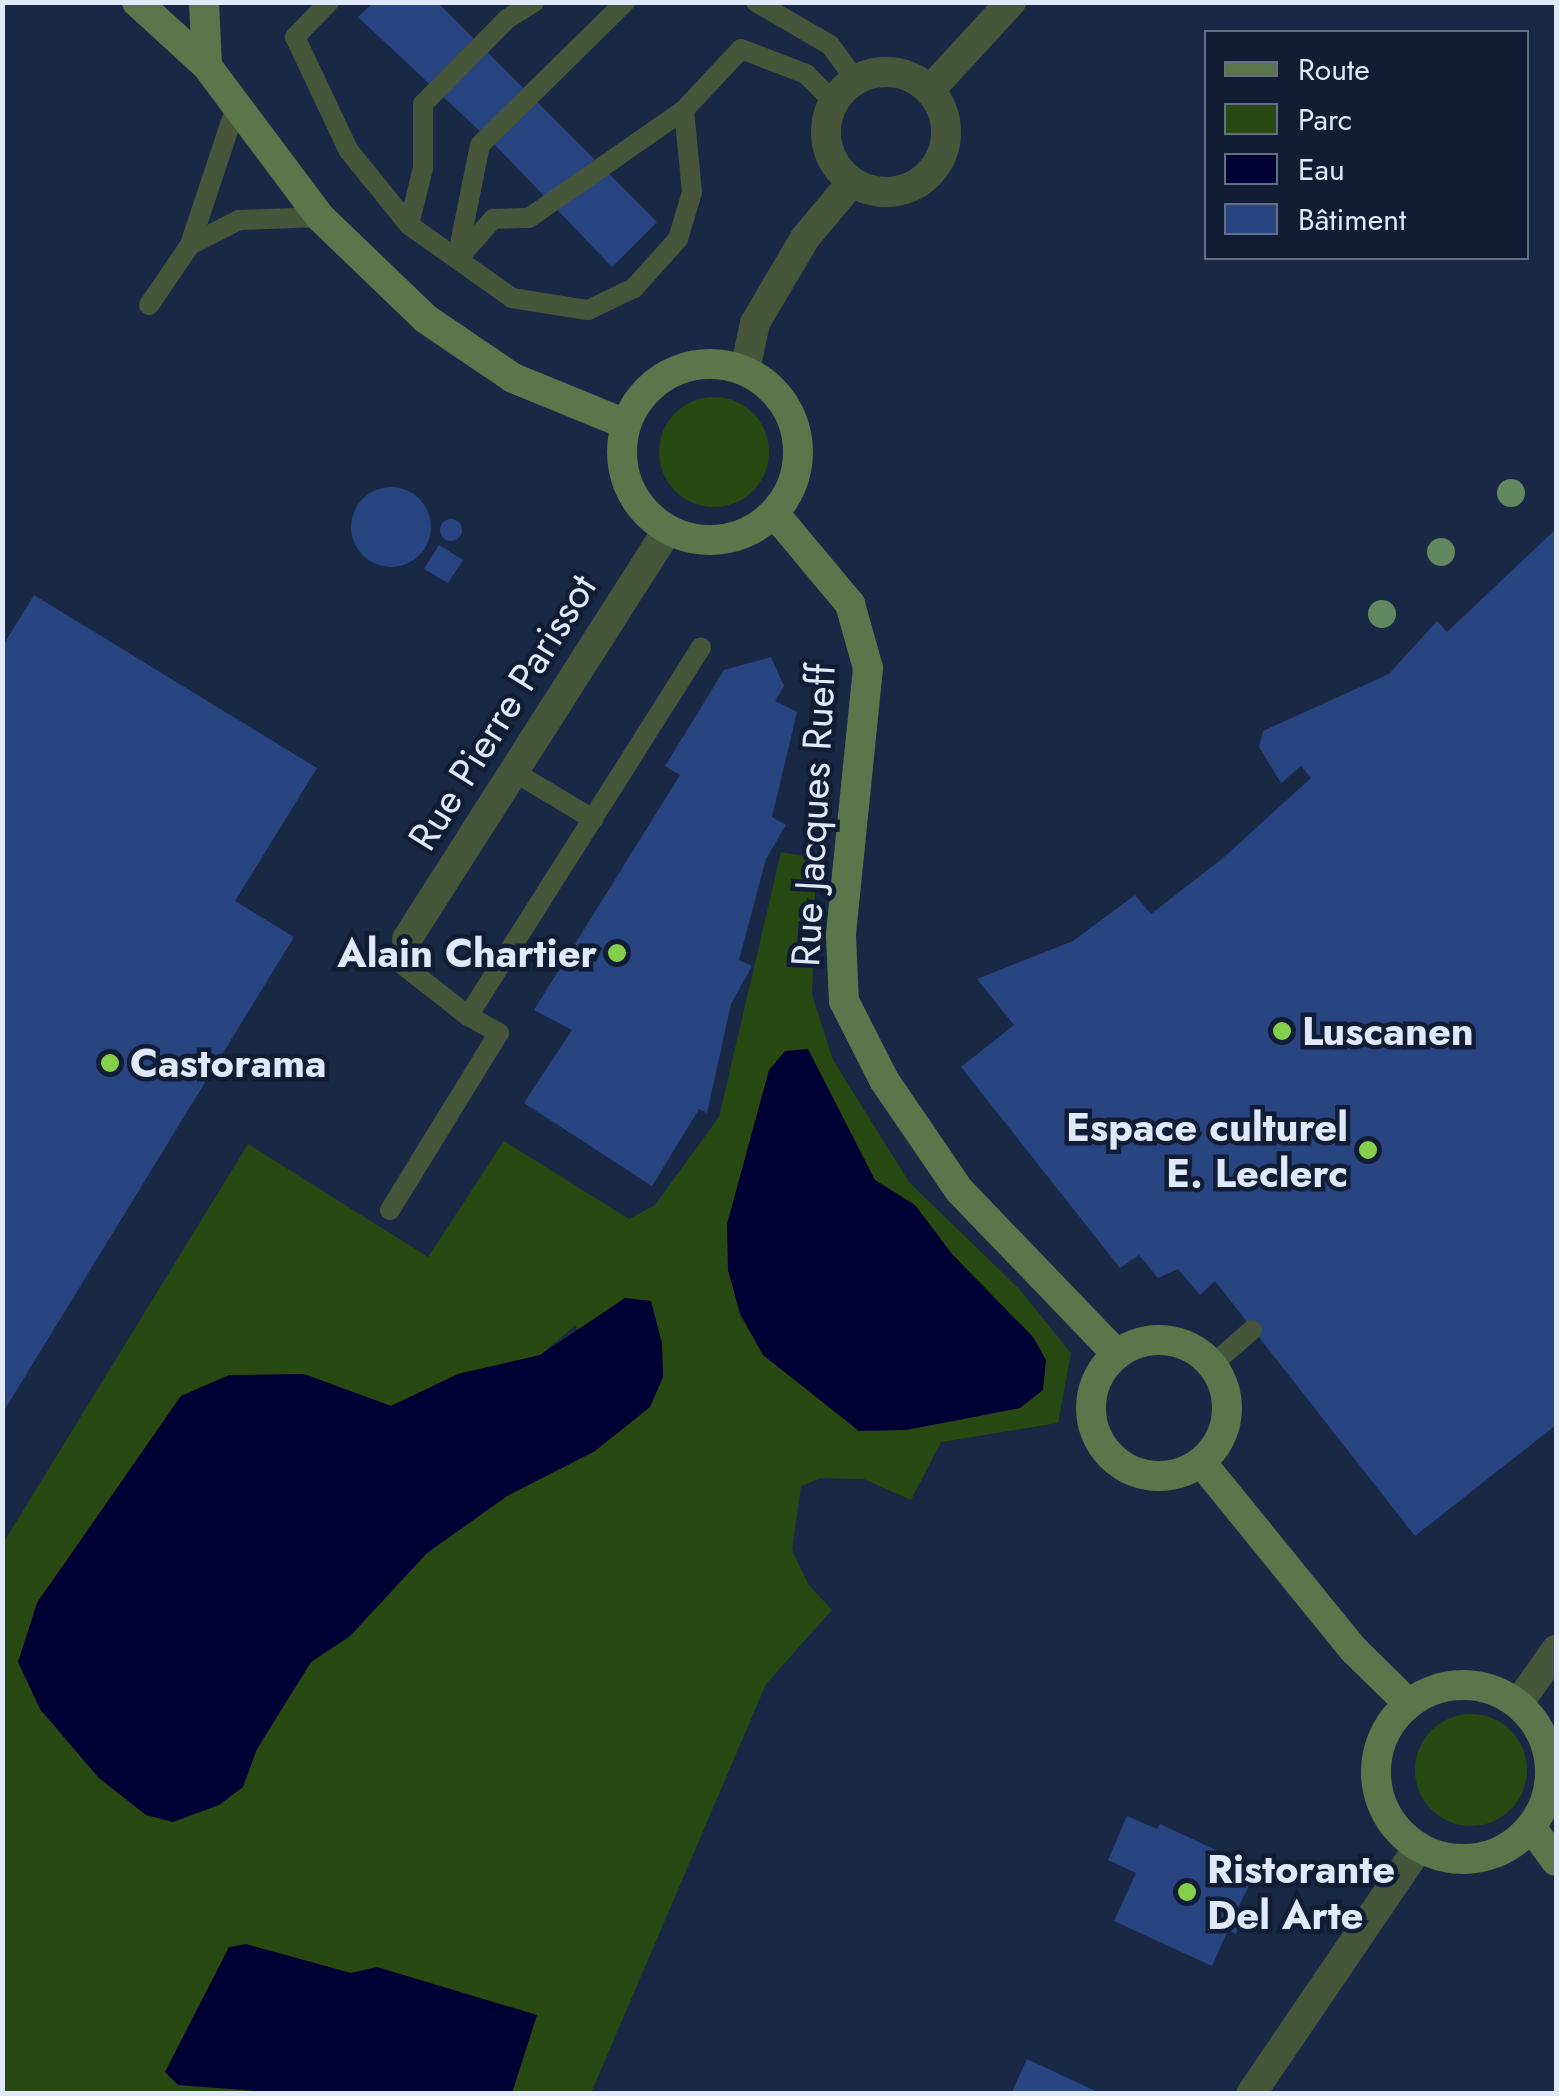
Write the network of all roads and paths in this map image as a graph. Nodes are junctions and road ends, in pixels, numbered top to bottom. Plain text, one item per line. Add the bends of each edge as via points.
1 (137, 2) edge
2 (204, 2) edge
3 (328, 2) edge
4 (534, 2) edge
5 (625, 2) edge
6 (1011, 2) edge
7 (769, 6) edge
8 (207, 66) junction
9 (856, 79) junction
10 (930, 90) junction
11 (833, 101) junction
12 (234, 110) junction
13 (684, 110) junction
14 (851, 183) junction
15 (320, 217) junction
16 (409, 226) junction
17 (190, 245) junction
18 (457, 259) junction
19 (149, 306) dead end
20 (745, 370) junction
21 (626, 424) junction
22 (774, 512) junction
23 (668, 530) junction
24 (701, 648) dead end
25 (512, 770) junction
26 (593, 819) junction
27 (407, 938) joint
28 (468, 1016) junction
29 (390, 1210) dead end
30 (1252, 1330) dead end
31 (1117, 1354) junction
32 (1212, 1365) junction
33 (1201, 1462) junction
34 (1556, 1650) edge
35 (1408, 1704) junction
36 (1518, 1704) junction
37 (1531, 1827) junction
38 (1419, 1848) junction
39 (1556, 1861) edge
40 (1250, 2094) edge

1 - 8 street
2 - 8 street
3 - 16 lane via 295,37 348,151
4 - 16 lane via 507,18 423,104 423,168
5 - 18 lane via 480,145
6 - 10 street
7 - 9 lane via 830,46
8 - 12 street
9 - 10 street via 894,72
9 - 11 street
10 - 14 street via 946,122 940,159 930,174 900,191
11 - 13 lane via 806,74 741,49
11 - 14 street via 825,136 829,154
12 - 15 street
12 - 17 lane
13 - 18 lane via 530,218 493,218
13 - 18 lane via 692,192 678,239 634,288 588,310 512,298
14 - 20 street via 806,238 755,323
15 - 17 lane via 238,220
15 - 21 street via 426,319 513,378
16 - 18 lane
17 - 19 lane
20 - 21 street via 688,366 661,378
20 - 22 street via 770,386 797,434 794,476
21 - 23 street via 628,484 644,511
22 - 23 street via 724,540
22 - 31 street, Rue Jacques Rueff via 850,604 868,668 841,936 844,1001 884,1080 959,1190
23 - 25 street, Rue Pierre Parissot
24 - 26 lane
25 - 26 lane
25 - 27 street, Rue Pierre Parissot
26 - 28 lane
27 - 28 lane via 404,965
28 - 29 lane via 499,1033
30 - 32 lane
31 - 32 street via 1167,1341
31 - 33 street via 1103,1370 1090,1410 1105,1451 1140,1474 1162,1477
32 - 33 street via 1225,1394 1225,1426
33 - 35 street via 1354,1650
34 - 36 street
35 - 36 street via 1463,1684 1493,1689
35 - 38 street via 1389,1724 1376,1778 1382,1806
36 - 37 street via 1537,1724 1549,1762 1545,1803
37 - 38 street via 1491,1855 1467,1859
37 - 39 street
38 - 40 street

